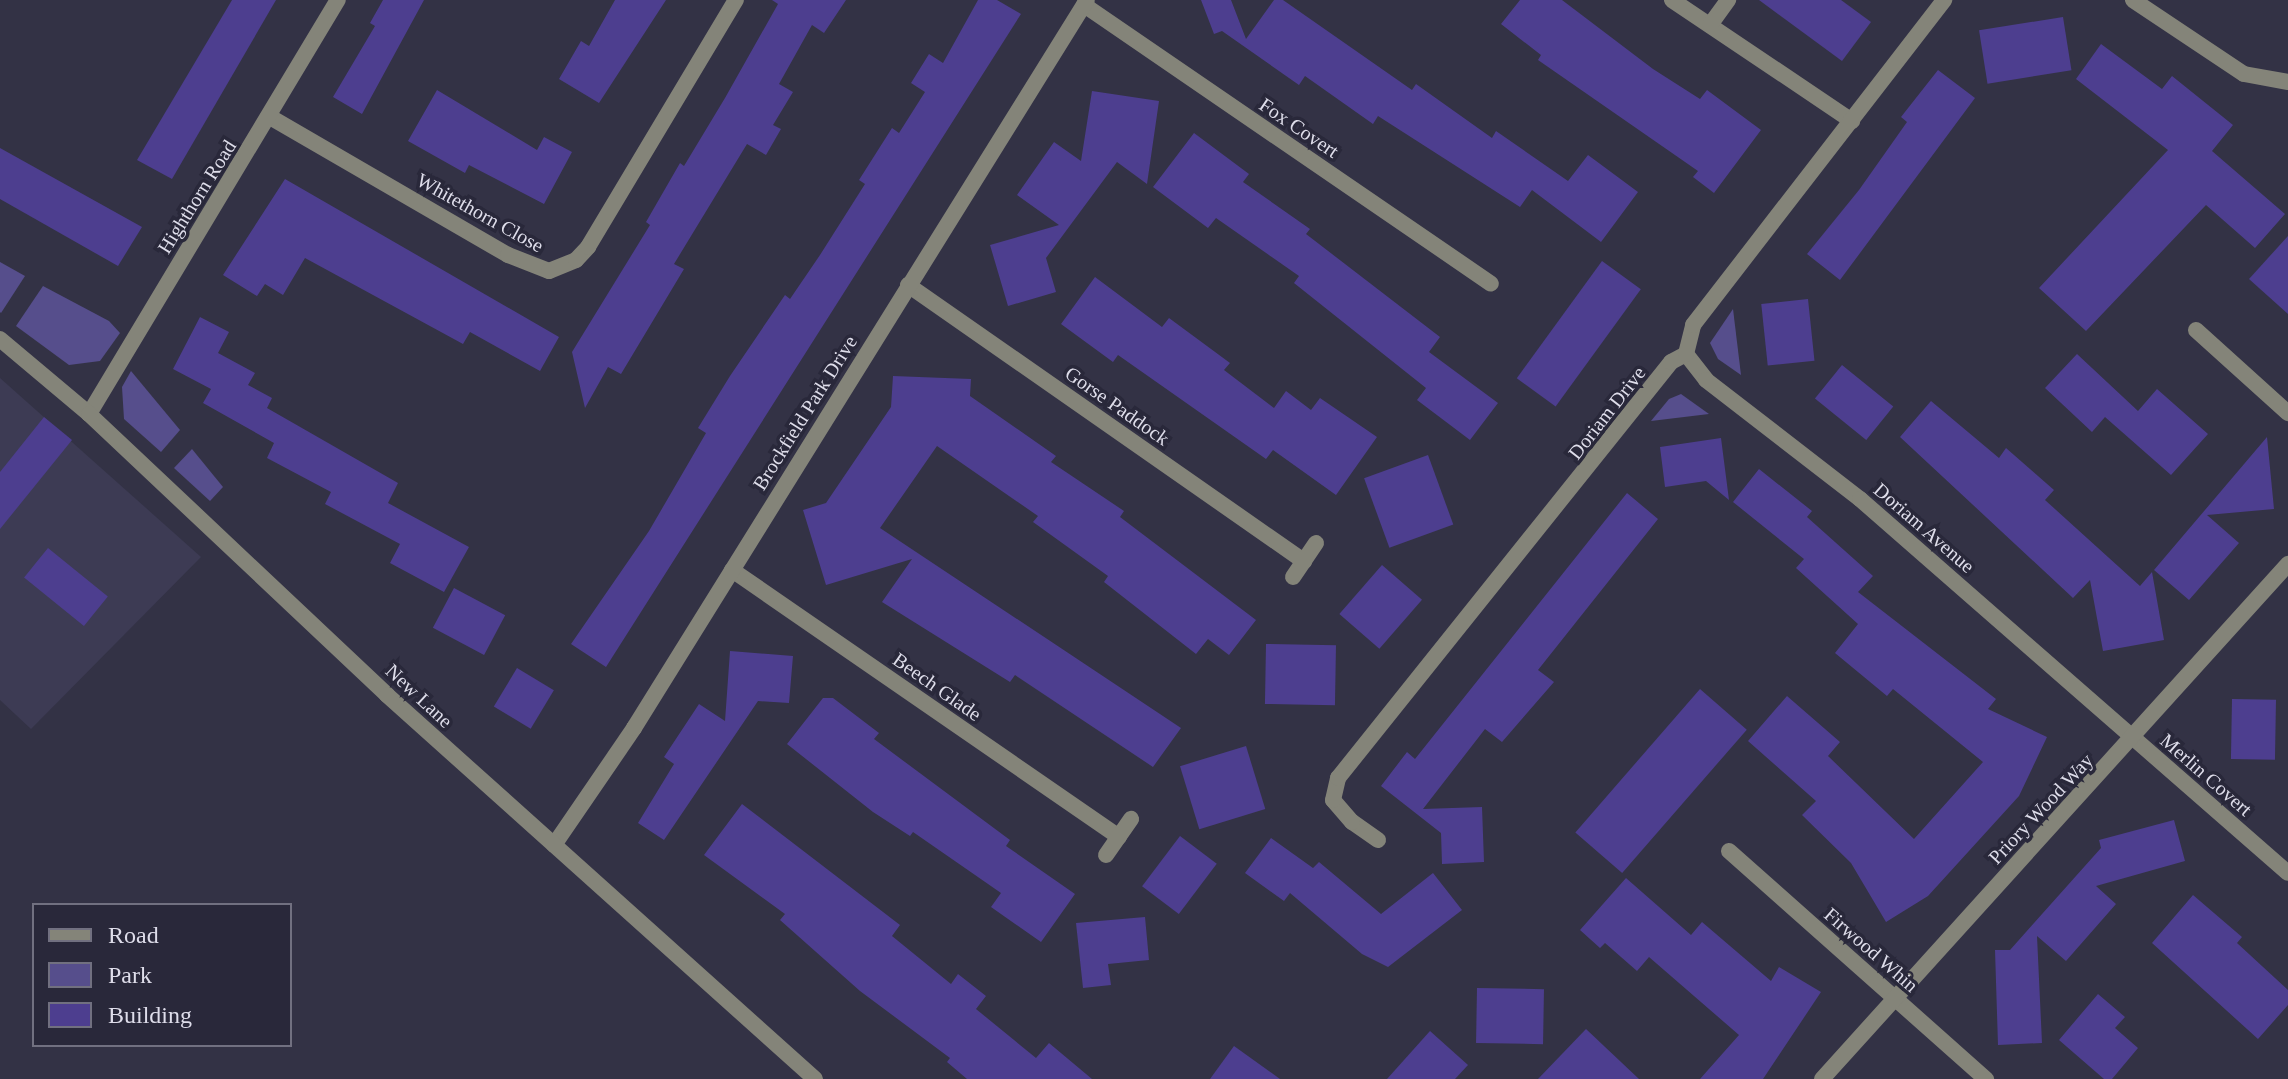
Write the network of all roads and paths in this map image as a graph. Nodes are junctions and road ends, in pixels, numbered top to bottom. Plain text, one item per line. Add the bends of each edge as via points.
1 (338, 0) edge
2 (736, 0) edge
3 (1672, 0) edge
4 (1728, 0) edge
5 (1944, 0) edge
6 (2133, 0) edge
7 (1085, 2) edge
8 (1710, 25) junction
9 (2288, 82) edge
10 (270, 117) junction
11 (1852, 121) junction
12 (1491, 284) dead end
13 (908, 285) junction
14 (2196, 330) dead end
15 (0, 339) edge
16 (1686, 354) junction
17 (2288, 413) edge
18 (89, 414) junction
19 (1316, 543) dead end
20 (1304, 561) junction
21 (2288, 564) edge
22 (732, 570) junction
23 (1293, 577) dead end
24 (2134, 738) junction
25 (1131, 819) dead end
26 (1119, 837) junction
27 (1378, 840) dead end
28 (554, 845) junction
29 (1729, 851) dead end
30 (1106, 855) dead end
31 (2288, 873) edge
32 (1895, 997) junction
33 (815, 1079) edge
34 (1822, 1079) edge
35 (1986, 1079) edge

1 - 10 street, Highthorn Road
2 - 10 street, Whitethorn Close via 588,247 576,260 549,271 508,255
3 - 8 street
4 - 8 street
5 - 11 street, Doriam Drive
6 - 9 street via 2244,74
7 - 12 street, Fox Covert
7 - 13 street, Brockfield Park Drive
8 - 11 street
10 - 18 street, Highthorn Road
11 - 16 street, Doriam Drive via 1693,325
13 - 20 street, Gorse Paddock
13 - 22 street, Brockfield Park Drive
14 - 17 street
15 - 18 street, New Lane
16 - 24 street, Doriam Avenue via 1706,380 1860,499
16 - 27 street, Doriam Drive via 1671,362 1338,778 1333,800
18 - 28 street, New Lane
19 - 20 street
20 - 23 street
21 - 24 street, Priory Wood Way
22 - 26 street, Beech Glade
22 - 28 street, Brockfield Park Drive
24 - 31 street, Merlin Covert
24 - 32 street, Priory Wood Way
25 - 26 street
26 - 30 street
28 - 33 street, New Lane
29 - 32 street, Firwood Whin
32 - 34 street, Priory Wood Way
32 - 35 street, Firwood Whin

